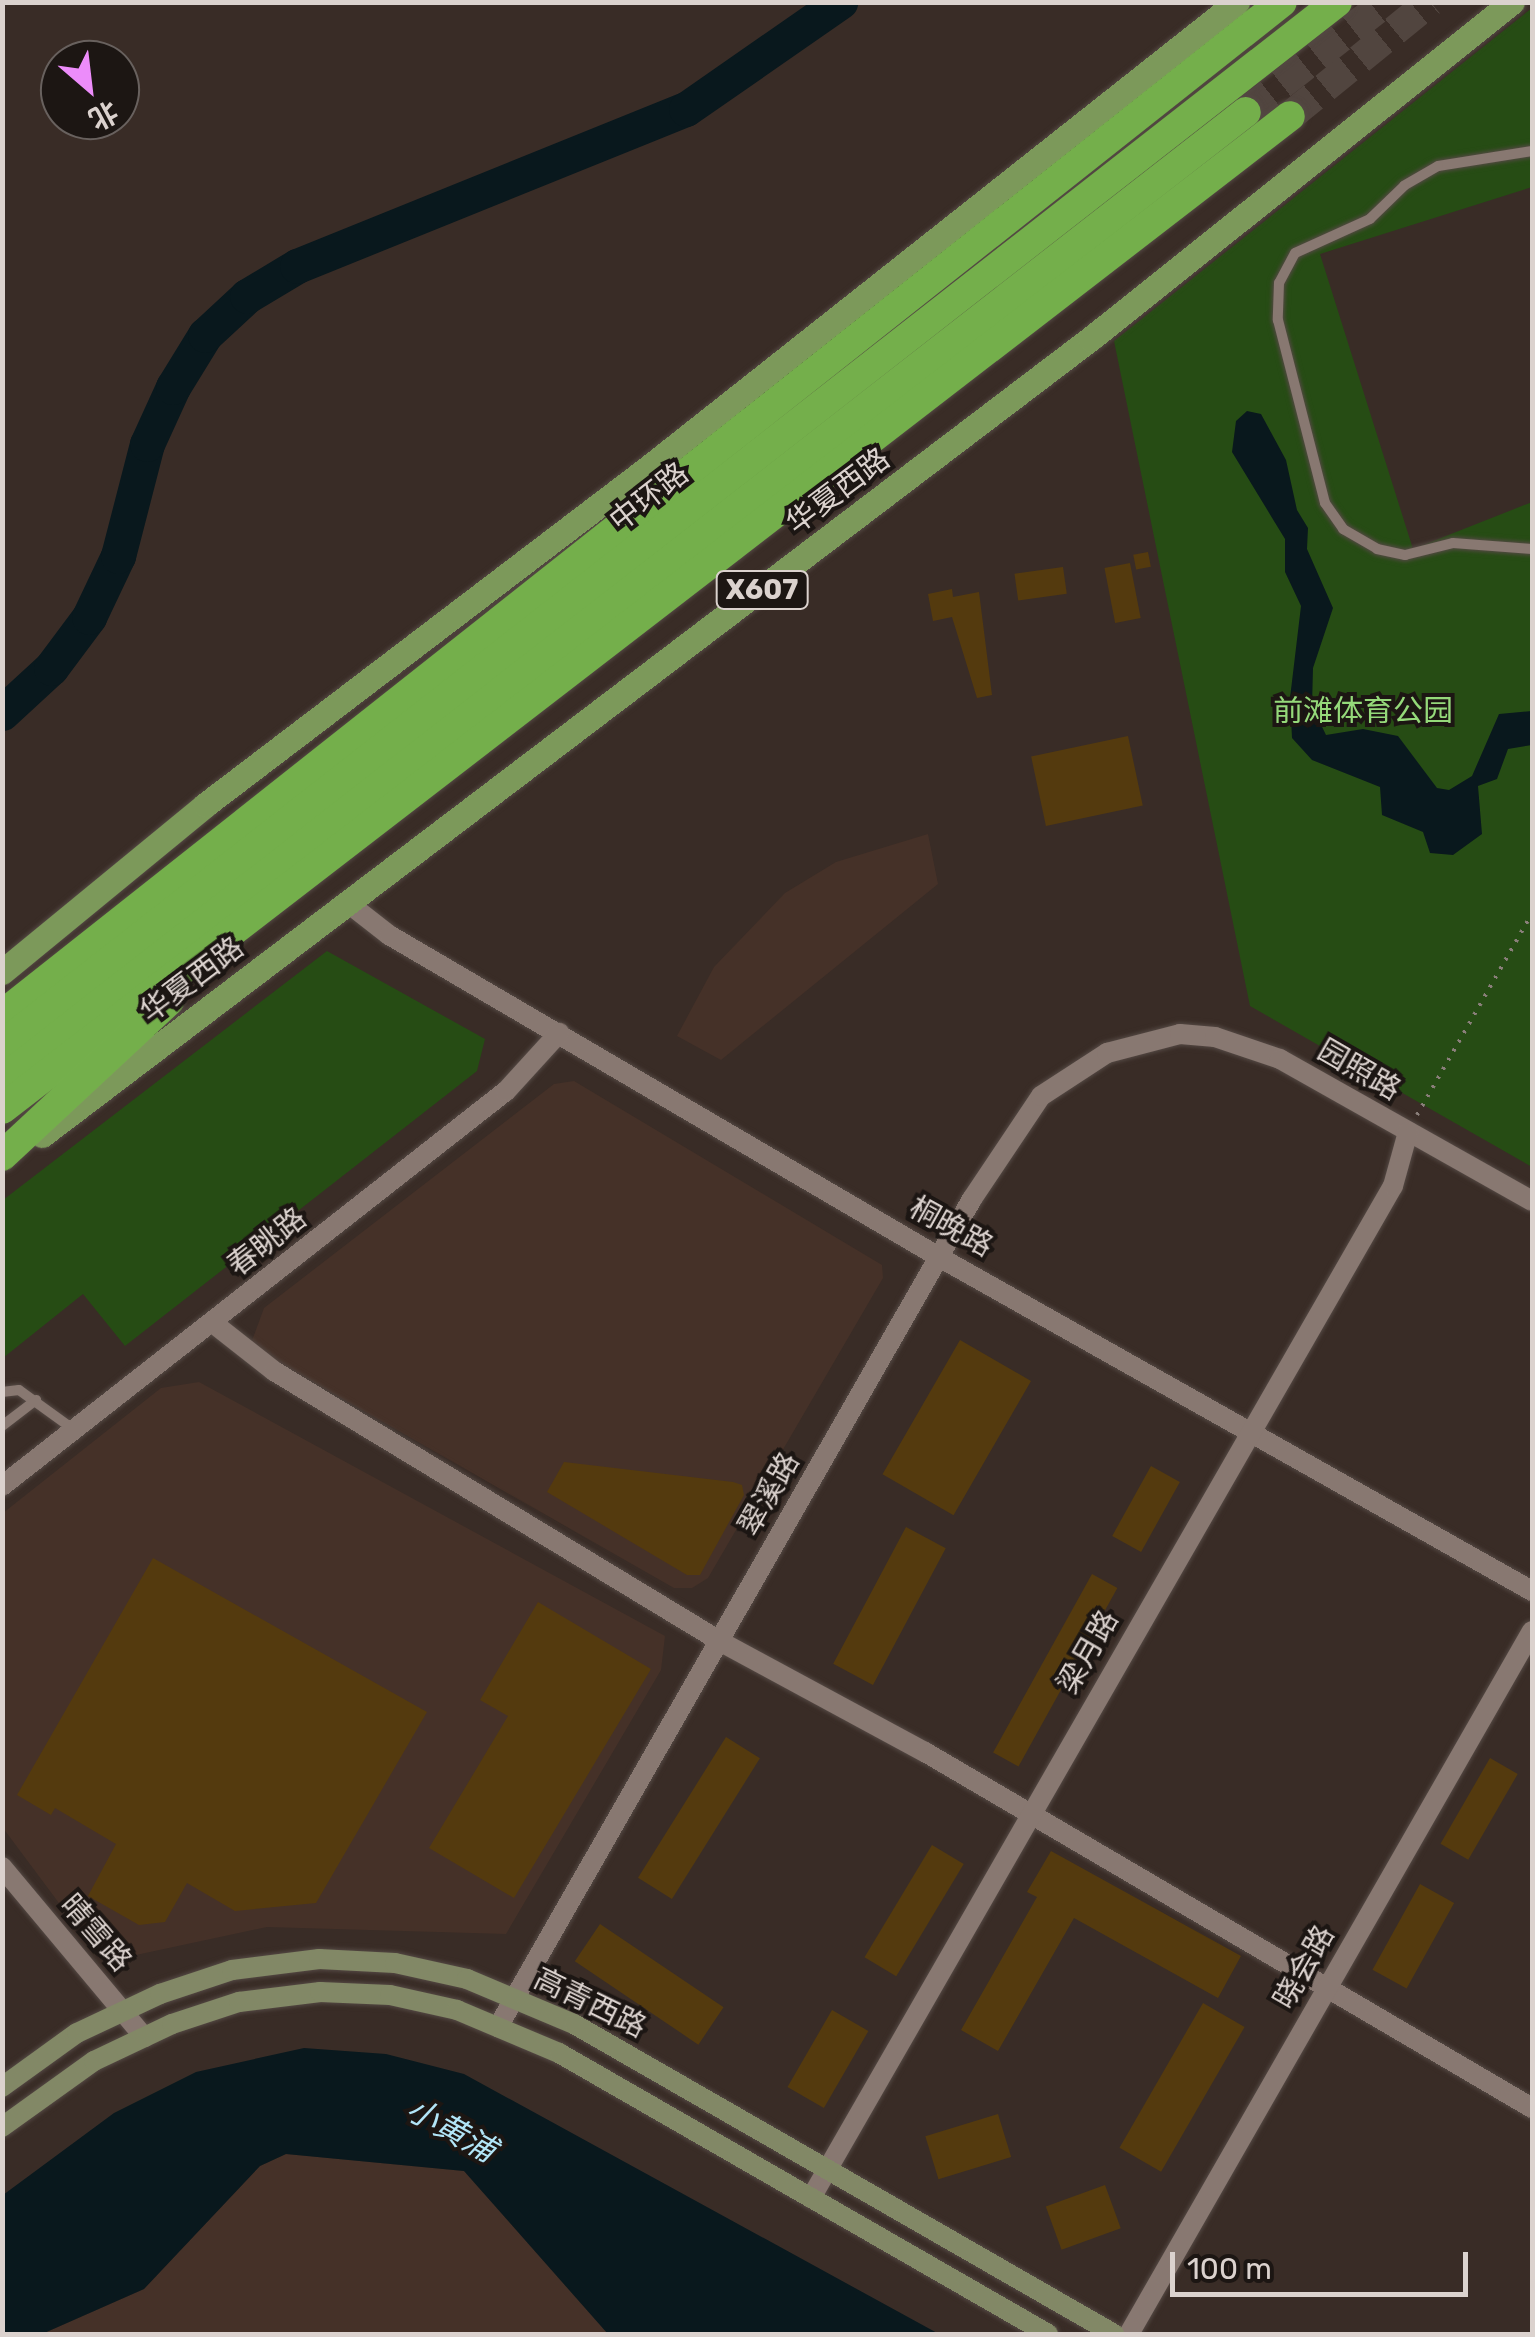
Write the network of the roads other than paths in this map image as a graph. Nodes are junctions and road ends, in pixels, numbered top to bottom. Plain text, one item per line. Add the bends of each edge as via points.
1 (1238, 2) edge
2 (1282, 2) edge
3 (1337, 2) edge
4 (1512, 2) edge
5 (1246, 112) tunnel mouth
6 (1290, 116) tunnel mouth
7 (1532, 151) edge
8 (1532, 549) edge
9 (315, 768) junction
10 (329, 853) junction
11 (348, 903) junction
12 (2, 972) edge
13 (2, 989) edge
14 (2, 1016) edge
15 (558, 1034) junction
16 (1143, 1041) joint
17 (2, 1045) edge
18 (2, 1080) edge
19 (2, 1110) edge
20 (1408, 1132) junction
21 (2, 1156) edge
22 (2, 1165) edge
23 (1532, 1202) edge
24 (939, 1257) junction
25 (213, 1323) junction
26 (2, 1392) edge
27 (36, 1400) junction
28 (2, 1426) edge
29 (75, 1430) junction
30 (1249, 1432) junction
31 (2, 1486) edge
32 (1532, 1592) edge
33 (1532, 1632) edge
34 (723, 1644) junction
35 (1030, 1816) junction
36 (2, 1867) edge
37 (1328, 1987) junction
38 (514, 1999) junction
39 (124, 2011) junction
40 (498, 2028) junction
41 (144, 2037) junction
42 (2, 2087) edge
43 (1532, 2108) edge
44 (2, 2127) edge
45 (828, 2170) junction
46 (811, 2198) junction
47 (1048, 2334) edge
48 (1114, 2334) edge
49 (1129, 2334) edge

1 - 12 main road via 664,455 205,805
2 - 9 highway, 中环路
3 - 17 highway, 中环路
4 - 11 main road, 华夏西路 / X607 via 1090,339
5 - 18 highway, 中环路
6 - 10 highway via 646,617
7 - 8 lane via 1438,166 1404,186 1370,219 1295,253 1279,283 1278,320 1325,503 1343,529 1405,555 1452,543
9 - 13 highway
9 - 14 highway, 中环路
10 - 19 highway
10 - 21 highway
11 - 15 street, 桐晚路 via 389,935
11 - 22 main road, 华夏西路 / X607
15 - 24 street, 桐晚路
15 - 25 street, 春眺路 via 506,1091
16 - 20 street, 园照路 via 1180,1034 1244,1044
16 - 24 street, 翠溪路 via 1073,1070 1041,1096 1019,1120
20 - 23 street, 园照路
20 - 30 street, 梁月路 via 1392,1186
24 - 30 street, 桐晚路
24 - 34 street, 翠溪路
25 - 29 street, 春眺路
25 - 34 street via 274,1371
26 - 27 lane via 19,1390
27 - 28 lane
27 - 29 lane
29 - 31 street, 春眺路
30 - 32 street, 桐晚路
30 - 35 street, 梁月路
33 - 37 street, 晓会路
34 - 35 street
34 - 38 street, 翠溪路
35 - 37 street
35 - 45 street, 梁月路
36 - 39 street, 晴雪路
37 - 43 street
37 - 49 street, 晓会路
38 - 39 street, 高青西路 via 467,1979 395,1963 319,1959 232,1970
38 - 40 street, 翠溪路
38 - 45 street, 高青西路 via 574,2024
39 - 41 street, 晴雪路
39 - 42 street, 高青西路 via 77,2033
40 - 41 street, 高青西路 via 390,1996 320,1992 239,2002
40 - 46 street, 高青西路 via 559,2053
41 - 44 street, 高青西路 via 94,2061
45 - 46 street, 梁月路
45 - 48 street, 高青西路
46 - 47 street, 高青西路

